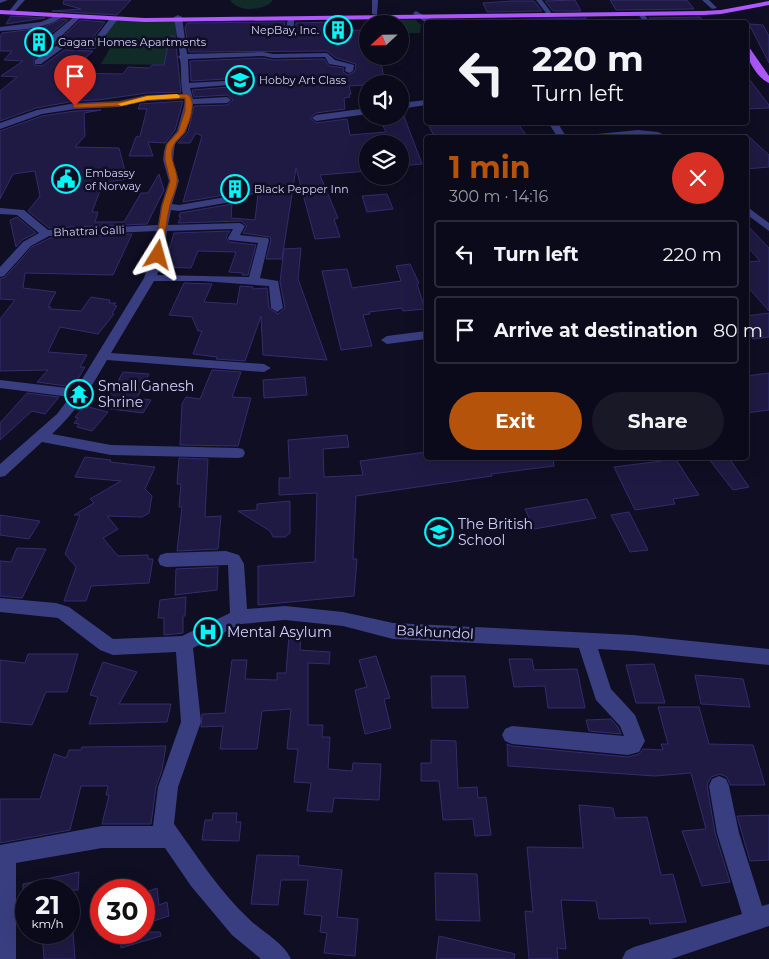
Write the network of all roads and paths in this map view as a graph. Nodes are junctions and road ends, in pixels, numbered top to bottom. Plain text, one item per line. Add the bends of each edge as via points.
1 (5, 0) edge
2 (22, 0) edge
3 (375, 0) edge
4 (539, 0) edge
5 (705, 0) edge
6 (0, 1) edge
7 (767, 1) edge
8 (0, 10) edge
9 (13, 10) junction
10 (718, 10) junction
11 (548, 12) junction
12 (687, 12) junction
13 (640, 13) junction
14 (375, 14) junction
15 (62, 15) junction
16 (418, 15) junction
17 (77, 17) junction
18 (728, 17) dead end
19 (178, 18) junction
20 (290, 18) junction
21 (114, 19) junction
22 (426, 20) edge
23 (645, 20) edge
24 (0, 29) edge
25 (290, 30) dead end
26 (53, 51) junction
27 (749, 54) edge
28 (182, 57) junction
29 (38, 62) dead end
30 (349, 71) dead end
31 (242, 82) dead end
32 (769, 82) edge
33 (187, 95) junction
34 (227, 100) dead end
35 (424, 103) edge
36 (409, 105) edge
37 (359, 112) edge
38 (316, 118) dead end
39 (0, 126) edge
40 (620, 135) edge
41 (661, 135) edge
42 (231, 199) dead end
43 (166, 206) junction
44 (749, 211) edge
45 (0, 212) edge
46 (769, 228) edge
47 (162, 229) junction
48 (46, 233) junction
49 (0, 274) edge
50 (150, 278) junction
51 (254, 281) junction
52 (277, 308) dead end
53 (424, 335) edge
54 (388, 340) dead end
55 (104, 356) junction
56 (264, 368) dead end
57 (0, 384) edge
58 (80, 394) junction
59 (40, 438) junction
60 (238, 453) dead end
61 (0, 472) edge
62 (166, 560) dead end
63 (0, 605) edge
64 (239, 617) junction
65 (586, 641) junction
66 (184, 644) junction
67 (769, 657) edge
68 (512, 736) dead end
69 (719, 786) dead end
70 (168, 837) junction
71 (762, 917) edge
72 (4, 959) edge
73 (279, 959) edge
74 (634, 959) edge

1 - 6 street
2 - 9 street
3 - 14 street
4 - 11 street
5 - 10 street
7 - 10 main road
8 - 9 main road
9 - 15 main road
9 - 19 main road
10 - 12 main road
10 - 18 main road
11 - 12 main road
11 - 16 main road
12 - 13 main road
13 - 16 main road
13 - 23 street
14 - 16 main road
14 - 19 main road
15 - 17 main road
15 - 24 street via 58,19
16 - 20 main road
16 - 22 street
17 - 21 main road
17 - 26 street via 44,49
19 - 20 main road
19 - 21 main road
19 - 28 street
20 - 25 street
21 - 26 street via 92,47 61,46
26 - 29 street
27 - 32 main road
28 - 30 street via 327,55 332,62 350,65
28 - 33 street
31 - 33 street
33 - 34 street
33 - 39 street via 40,112
33 - 43 street via 181,132 168,152 174,181
35 - 36 street
37 - 38 street
40 - 41 street
42 - 43 street via 180,208
43 - 47 street
44 - 46 street
45 - 48 street, Bhattrai Galli via 20,212
47 - 48 street, Bhattrai Galli
47 - 50 street
47 - 51 street, Bhattrai Galli via 240,226 233,238 264,240
48 - 49 street, Bhattrai Galli via 27,244
50 - 51 street
50 - 55 street
51 - 52 street via 274,282
53 - 54 street
55 - 56 street
55 - 58 street
57 - 58 street
58 - 59 street
59 - 60 street via 111,450
59 - 61 street
62 - 64 street via 233,560 236,564
63 - 66 street, Bakhundol via 63,612 106,645 114,647
64 - 65 street, Bakhundol via 285,613 343,619 393,631
64 - 66 street, Bakhundol
65 - 67 street, Bakhundol
65 - 68 street via 603,694 628,721 635,741 628,746
66 - 70 street via 191,722 168,787 163,827
69 - 71 street via 728,833
70 - 72 street via 102,836 5,854
70 - 73 street via 240,927
71 - 74 street

